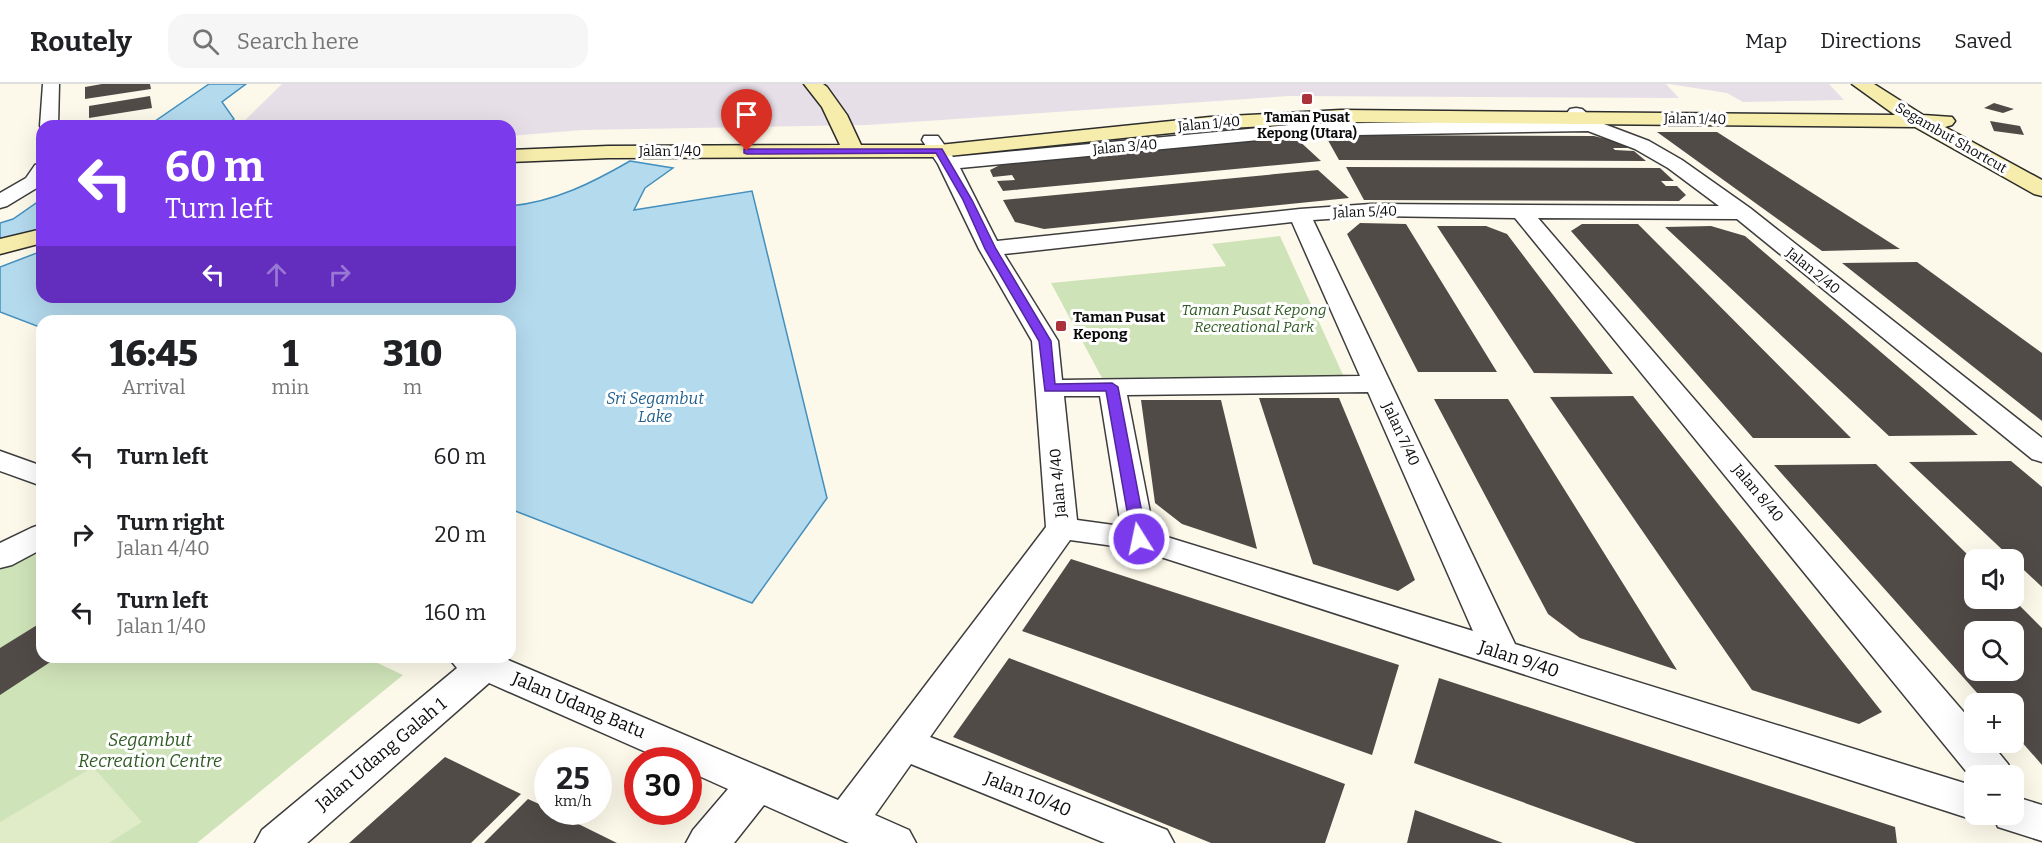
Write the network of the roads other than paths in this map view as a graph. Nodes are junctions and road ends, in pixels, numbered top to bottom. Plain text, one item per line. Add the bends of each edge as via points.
1 (51, 84) edge
2 (813, 84) edge
3 (1861, 84) edge
4 (1886, 84) edge
5 (1841, 110) junction
6 (1915, 114) junction
7 (1581, 118) junction
8 (49, 120) edge
9 (1864, 120) junction
10 (1945, 121) joint
11 (849, 139) junction
12 (516, 145) edge
13 (939, 151) junction
14 (516, 156) edge
15 (1985, 159) junction
16 (2042, 171) edge
17 (36, 178) edge
18 (2042, 189) edge
19 (0, 202) edge
20 (1521, 211) junction
21 (1742, 213) junction
22 (1300, 215) junction
23 (36, 228) edge
24 (0, 237) edge
25 (36, 238) edge
26 (0, 247) edge
27 (990, 249) junction
28 (1377, 384) junction
29 (1112, 387) junction
30 (1049, 388) junction
31 (2042, 453) edge
32 (0, 460) edge
33 (36, 475) edge
34 (1062, 528) junction
35 (36, 538) edge
36 (1139, 539) junction
37 (0, 557) edge
38 (1501, 653) junction
39 (473, 663) edge
40 (480, 663) edge
41 (904, 744) junction
42 (1985, 765) edge
43 (758, 782) junction
44 (1964, 800) edge
45 (846, 822) junction
46 (277, 843) edge
47 (708, 843) edge
48 (894, 843) edge
49 (1152, 843) edge

1 - 8 street
2 - 11 main road via 825,96
3 - 5 main road via 1865,101
3 - 6 main road, Segambut Shortcut
4 - 6 main road, Segambut Shortcut
5 - 6 main road, Jalan 1/40
5 - 7 main road, Jalan 1/40
6 - 9 main road, Jalan 1/40
6 - 10 main road, Jalan 1/40
6 - 15 main road, Segambut Shortcut
7 - 9 main road, Jalan 1/40
7 - 13 main road, Jalan 1/40 via 1295,117
7 - 21 street, Jalan 2/40 via 1675,164
9 - 15 main road via 1925,134
10 - 16 main road, Segambut Shortcut
11 - 12 main road, Jalan 1/40
11 - 13 main road, Jalan 1/40
11 - 14 main road, Jalan 1/40
13 - 27 street, Jalan 4/40
15 - 18 main road, Segambut Shortcut
17 - 19 street
20 - 21 street, Jalan 5/40
20 - 22 street, Jalan 5/40 via 1371,210
20 - 42 street, Jalan 8/40
21 - 31 street, Jalan 2/40
22 - 27 street, Jalan 5/40
22 - 28 street, Jalan 7/40
23 - 24 main road
25 - 26 main road
27 - 30 street, Jalan 4/40 via 1045,341
28 - 29 street
28 - 38 street, Jalan 7/40
29 - 30 street
29 - 36 street
30 - 34 street, Jalan 4/40
32 - 33 street
34 - 36 street, Jalan 9/40
34 - 41 street, Jalan 4/40
35 - 37 street
36 - 38 street, Jalan 9/40
38 - 44 street, Jalan 9/40
39 - 46 street, Jalan Udang Galah 1
40 - 43 street, Jalan Udang Batu
41 - 45 street, Jalan 4/40
41 - 49 street, Jalan 10/40
43 - 45 street
43 - 47 street
45 - 48 street

